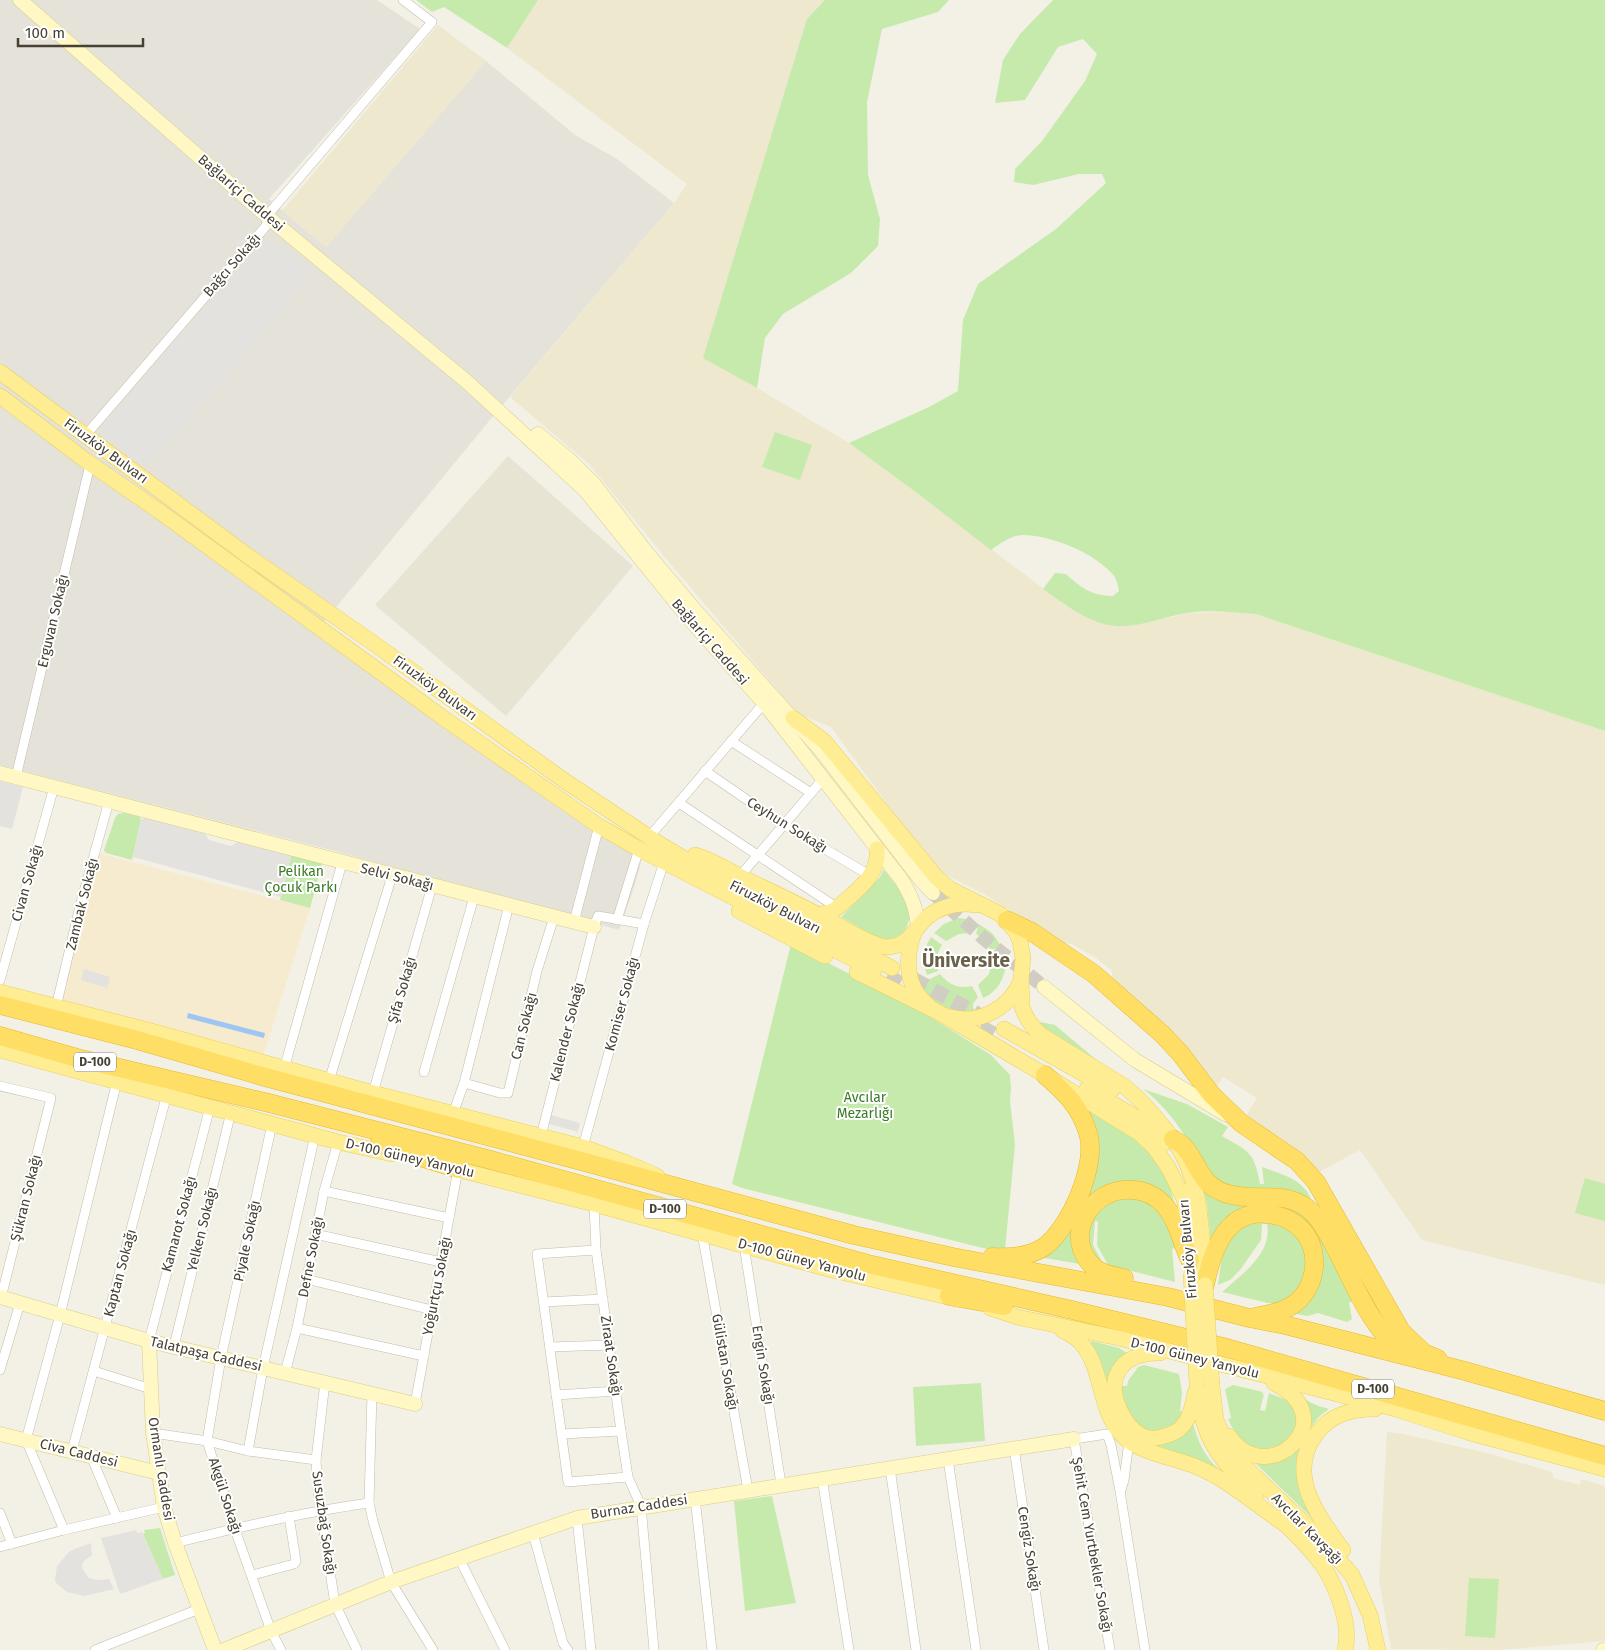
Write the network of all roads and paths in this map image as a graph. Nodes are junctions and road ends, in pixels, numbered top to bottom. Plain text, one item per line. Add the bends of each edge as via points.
1 (20, 0) edge
2 (403, 0) edge
3 (269, 218) junction
4 (0, 372) edge
5 (5, 399) edge
6 (85, 436) junction
7 (92, 465) junction
8 (172, 499) junction
9 (626, 532) junction
10 (335, 639) junction
11 (394, 659) junction
12 (764, 703) junction
13 (793, 718) junction
14 (731, 741) junction
15 (705, 771) junction
16 (9, 777) edge
17 (822, 779) junction
18 (54, 787) junction
19 (811, 793) junction
20 (110, 801) junction
21 (679, 802) junction
22 (784, 824) junction
23 (599, 826) junction
24 (654, 840) junction
25 (639, 849) junction
26 (877, 849) junction
27 (758, 855) junction
28 (664, 862) junction
29 (342, 863) junction
30 (392, 876) junction
31 (740, 876) junction
32 (871, 876) junction
33 (432, 886) junction
34 (933, 893) tunnel mouth
35 (474, 897) junction
36 (830, 903) dead end
37 (509, 906) junction
38 (982, 906) junction
39 (819, 915) junction
40 (554, 917) junction
41 (617, 920) junction
42 (1007, 920) junction
43 (574, 922) junction
44 (644, 924) junction
45 (594, 927) junction
46 (916, 931) junction
47 (1021, 979) junction
48 (0, 980) edge
49 (1044, 987) tunnel mouth
50 (0, 992) edge
51 (0, 1005) edge
52 (56, 1007) junction
53 (938, 1012) junction
54 (0, 1036) edge
55 (0, 1050) edge
56 (284, 1069) junction
57 (424, 1072) dead end
58 (1045, 1075) junction
59 (117, 1081) junction
60 (329, 1081) junction
61 (464, 1084) junction
62 (191, 1085) junction
63 (0, 1086) edge
64 (373, 1093) junction
65 (167, 1094) junction
66 (210, 1107) junction
67 (231, 1112) junction
68 (453, 1114) junction
69 (1158, 1120) junction
70 (1241, 1123) junction
71 (272, 1124) junction
72 (315, 1135) junction
73 (541, 1136) junction
74 (1173, 1139) junction
75 (338, 1142) junction
76 (582, 1147) junction
77 (458, 1169) junction
78 (673, 1185) junction
79 (324, 1191) junction
80 (1184, 1202) junction
81 (594, 1204) junction
82 (449, 1218) junction
83 (315, 1234) junction
84 (702, 1234) junction
85 (744, 1245) junction
86 (596, 1250) junction
87 (953, 1257) junction
88 (441, 1262) junction
89 (1191, 1267) junction
90 (306, 1278) junction
91 (1205, 1285) junction
92 (949, 1296) junction
93 (0, 1297) edge
94 (1168, 1297) junction
95 (603, 1299) junction
96 (544, 1302) junction
97 (20, 1303) junction
98 (432, 1310) junction
99 (60, 1315) junction
100 (1249, 1318) junction
101 (1051, 1324) junction
102 (106, 1328) junction
103 (297, 1328) junction
104 (1140, 1328) junction
105 (149, 1341) junction
106 (610, 1345) junction
107 (174, 1346) junction
108 (550, 1347) junction
109 (1180, 1354) junction
110 (424, 1356) junction
111 (1408, 1357) junction
112 (221, 1358) junction
113 (263, 1368) junction
114 (0, 1370) edge
115 (94, 1371) junction
116 (1465, 1371) junction
117 (285, 1373) junction
118 (1259, 1374) junction
119 (325, 1382) junction
120 (1204, 1385) junction
121 (151, 1389) junction
122 (616, 1391) junction
123 (372, 1394) junction
124 (1545, 1394) junction
125 (556, 1395) junction
126 (1605, 1402) edge
127 (415, 1404) joint
128 (1396, 1409) junction
129 (1605, 1411) edge
130 (1216, 1420) junction
131 (621, 1431) junction
132 (153, 1432) junction
133 (0, 1434) edge
134 (562, 1434) junction
135 (1074, 1439) junction
136 (26, 1440) junction
137 (207, 1441) junction
138 (1129, 1441) junction
139 (1014, 1448) junction
140 (248, 1451) junction
141 (72, 1452) junction
142 (91, 1456) junction
143 (1605, 1456) edge
144 (948, 1459) junction
145 (316, 1460) junction
146 (890, 1468) junction
147 (1605, 1469) edge
148 (159, 1473) junction
149 (628, 1477) junction
150 (822, 1478) junction
151 (781, 1484) junction
152 (748, 1490) junction
153 (1120, 1491) junction
154 (695, 1498) junction
155 (369, 1502) junction
156 (640, 1506) junction
157 (164, 1507) junction
158 (321, 1509) junction
159 (0, 1513) edge
160 (289, 1516) junction
161 (117, 1518) junction
162 (576, 1518) junction
163 (1286, 1525) junction
164 (235, 1528) junction
165 (64, 1530) junction
166 (533, 1533) junction
167 (175, 1543) junction
168 (12, 1544) junction
169 (0, 1547) edge
170 (459, 1558) junction
171 (253, 1575) junction
172 (391, 1582) junction
173 (335, 1604) junction
174 (199, 1609) junction
175 (1370, 1616) junction
176 (271, 1631) junction
177 (1347, 1645) edge
178 (1375, 1646) edge
179 (95, 1650) edge
180 (215, 1650) edge
181 (224, 1650) edge
182 (282, 1650) edge
183 (357, 1650) edge
184 (433, 1650) edge
185 (505, 1650) edge
186 (568, 1650) edge
187 (591, 1650) edge
188 (654, 1650) edge
189 (712, 1650) edge
190 (849, 1650) edge
191 (916, 1650) edge
192 (976, 1650) edge
193 (1044, 1650) edge
194 (1110, 1650) edge
195 (1145, 1650) edge

1 - 3 main road, Bağlariçi Caddesi
2 - 3 street, Bağcı Sokağı via 432,22 271,211
3 - 6 street, Bağcı Sokağı via 266,226
3 - 9 main road, Bağlariçi Caddesi via 466,382 512,413 571,460 594,484
4 - 6 main road, Firuzköy Bulvarı
5 - 6 main road via 29,408 66,434
5 - 7 main road, Firuzköy Bulvarı
6 - 8 main road, Firuzköy Bulvarı
7 - 8 main road via 110,465 148,491
7 - 10 main road, Firuzköy Bulvarı
7 - 16 street, Erguvan Sokağı
8 - 11 main road, Firuzköy Bulvarı
9 - 12 main road, Bağlariçi Caddesi via 686,615
9 - 13 main road, Bağlariçi Caddesi
10 - 11 main road via 345,633
10 - 23 main road, Firuzköy Bulvarı
11 - 24 main road, Firuzköy Bulvarı via 562,779
12 - 14 street
12 - 17 main road, Bağlariçi Caddesi
13 - 34 main road, Bağlariçi Caddesi
13 - 38 main road via 825,742 937,878
14 - 15 street
14 - 19 street
15 - 21 street
15 - 22 street, Ceyhun Sokağı
16 - 18 main road, Selvi Sokağı
17 - 19 street
17 - 26 main road, Bağlariçi Caddesi
18 - 20 main road, Selvi Sokağı
18 - 48 street, Civan Sokağı
19 - 22 street
20 - 29 main road, Selvi Sokağı
20 - 52 street, Zambak Sokağı
21 - 24 street
21 - 27 street
22 - 27 street
22 - 32 street, Ceyhun Sokağı
23 - 25 main road, Firuzköy Bulvarı
23 - 43 street
24 - 28 main road, Firuzköy Bulvarı via 889,972
24 - 31 main road via 699,856
25 - 28 main road, Firuzköy Bulvarı
25 - 41 street
26 - 32 main road via 877,864
26 - 46 main road, Bağlariçi Caddesi via 912,898 917,910
27 - 31 street
27 - 36 street
28 - 44 street, Komiser Sokağı
28 - 53 main road via 720,901
29 - 30 main road, Selvi Sokağı
29 - 56 street
30 - 33 main road, Selvi Sokağı
30 - 60 street
31 - 39 main road
32 - 39 main road via 833,911
33 - 35 main road, Selvi Sokağı
33 - 64 street, Şifa Sokağı
35 - 37 main road, Selvi Sokağı
35 - 57 street
37 - 40 main road, Selvi Sokağı
37 - 61 street
38 - 42 main road
38 - 46 main road via 950,905 926,919
39 - 46 main road via 879,945 892,946
40 - 43 main road, Selvi Sokağı
40 - 61 street, Can Sokağı via 537,971 508,1092
41 - 44 street
41 - 45 street via 598,916
42 - 47 main road via 1022,949
42 - 70 highway via 1073,958 1123,998 1171,1044 1211,1094
43 - 45 main road, Selvi Sokağı
44 - 76 street, Komiser Sokağı
45 - 73 street, Kalender Sokağı
46 - 53 main road via 910,944 909,976 925,1003
47 - 53 main road via 1007,1002 986,1016 953,1018
47 - 69 main road via 1022,1006 1034,1029 1124,1086
49 - 70 main road via 1135,1060
50 - 52 main road
51 - 78 highway, D-100
52 - 56 main road
53 - 58 main road
54 - 62 highway, D-100
55 - 59 main road, D-100 Güney Yanyolu
56 - 60 main road
58 - 80 main road via 1139,1133 1168,1167
58 - 87 highway via 1078,1108 1089,1135 1091,1150 1086,1179 1069,1214 1054,1237 1035,1251 1012,1257
59 - 65 main road, D-100 Güney Yanyolu
59 - 99 street
60 - 64 main road
61 - 68 street
62 - 77 highway via 201,1094 399,1149
62 - 104 highway, D-100 via 491,1160 868,1264
63 - 93 street, Şükran Sokağı via 51,1098
64 - 68 main road
65 - 66 main road, D-100 Güney Yanyolu
65 - 102 street, Kaptan Sokağı
66 - 67 main road, D-100 Güney Yanyolu
66 - 105 street, Kamarot Sokağı
67 - 71 main road, D-100 Güney Yanyolu
67 - 107 street, Yelken Sokağı
68 - 73 main road
69 - 74 main road, Firuzköy Bulvarı
69 - 80 main road, Firuzköy Bulvarı via 1122,1096 1002,1033 1147,1126 1176,1164 1182,1178
70 - 116 highway via 1296,1161 1316,1182 1394,1322 1406,1337 1424,1353
71 - 72 main road, D-100 Güney Yanyolu
71 - 112 street, Piyale Sokağı
72 - 75 main road, D-100 Güney Yanyolu
72 - 113 street
73 - 76 main road
74 - 91 main road, Firuzköy Bulvarı via 1195,1185
74 - 111 highway via 1184,1147 1203,1178 1220,1191 1229,1195 1280,1197 1308,1209 1326,1232 1382,1334
75 - 77 main road, D-100 Güney Yanyolu
75 - 79 street, Defne Sokağı
76 - 78 main road via 628,1162
77 - 81 main road, D-100 Güney Yanyolu
77 - 82 street, Yoğurtçu Sokağı
78 - 87 highway, D-100 via 854,1235
79 - 82 street
79 - 83 street, Defne Sokağı
80 - 89 main road, Firuzköy Bulvarı
81 - 84 main road, D-100 Güney Yanyolu
81 - 86 street, Ziraat Sokağı
82 - 88 street, Yoğurtçu Sokağı
83 - 88 street
83 - 90 street, Defne Sokağı
84 - 85 main road, D-100 Güney Yanyolu
84 - 152 street, Gülistan Sokağı
85 - 92 main road, D-100 Güney Yanyolu
85 - 151 street, Engin Sokağı
86 - 95 street, Ziraat Sokağı
86 - 96 street via 537,1254
87 - 94 highway, D-100
88 - 98 street, Yoğurtçu Sokağı
89 - 94 highway via 1170,1214 1158,1199 1149,1194 1130,1190 1111,1192 1087,1211 1081,1238 1091,1264 1106,1275 1139,1281
89 - 120 main road, Firuzköy Bulvarı, bridge
90 - 98 street
90 - 103 street, Defne Sokağı
91 - 100 highway via 1212,1257 1229,1227 1253,1214 1277,1216 1296,1224 1304,1232 1313,1251 1312,1279 1292,1306
91 - 120 main road, Firuzköy Bulvarı, bridge
92 - 101 main road, D-100 Güney Yanyolu
92 - 104 highway via 1077,1321
93 - 97 main road, Talatpaşa Caddesi
94 - 100 highway, D-100
95 - 96 street
95 - 106 street, Ziraat Sokağı
96 - 108 street
97 - 99 main road, Talatpaşa Caddesi
97 - 114 street
98 - 110 street, Yoğurtçu Sokağı
99 - 102 main road, Talatpaşa Caddesi
99 - 136 street
100 - 111 highway, D-100
101 - 109 main road, D-100 Güney Yanyolu
101 - 138 main road via 1074,1336 1086,1350 1108,1414
102 - 105 main road, Talatpaşa Caddesi
102 - 115 street, Kaptan Sokağı
103 - 110 street
103 - 117 street, Defne Sokağı
104 - 143 highway, D-100 via 1294,1366
105 - 107 main road, Talatpaşa Caddesi
105 - 121 main road, Ormanlı Caddesi
106 - 108 street
106 - 122 street, Ziraat Sokağı
107 - 112 main road, Talatpaşa Caddesi
108 - 125 street
109 - 118 main road, D-100 Güney Yanyolu
109 - 120 main road via 1139,1355 1120,1368 1113,1389 1119,1410 1131,1428 1148,1438 1160,1438 1180,1430
110 - 127 street, Yoğurtçu Sokağı
111 - 116 highway, D-100
112 - 113 main road, Talatpaşa Caddesi
112 - 137 street, Akgül Sokağı
113 - 117 main road, Talatpaşa Caddesi
113 - 140 street
115 - 121 street
115 - 141 street, Kaptan Sokağı
116 - 124 highway, D-100
117 - 119 main road, Talatpaşa Caddesi
118 - 128 main road, D-100 Güney Yanyolu
118 - 130 main road via 1290,1392 1297,1402 1304,1421 1295,1444 1288,1450 1269,1456 1254,1454 1232,1440
119 - 123 main road, Talatpaşa Caddesi
119 - 145 street, Susuzbağ Sokağı
120 - 130 main road, Firuzköy Bulvarı
120 - 163 main road, Firuzköy Bulvarı via 1205,1428 1217,1451
121 - 132 main road, Ormanlı Caddesi
122 - 125 street
122 - 131 street, Ziraat Sokağı
123 - 127 main road, Talatpaşa Caddesi
123 - 155 street
124 - 126 main road
124 - 129 highway, D-100
125 - 134 street
128 - 147 main road, D-100 Güney Yanyolu via 1470,1433
128 - 175 main road via 1355,1410 1336,1416 1327,1421 1312,1439 1304,1460 1311,1501 1361,1580
130 - 175 main road, Avcılar Kavşağı via 1227,1445 1242,1464 1342,1561 1352,1575
131 - 134 street
131 - 149 street, Ziraat Sokağı
132 - 137 street
132 - 148 main road, Ormanlı Caddesi
133 - 136 main road, Civa Caddesi
134 - 149 street via 568,1482
135 - 139 main road, Burnaz Caddesi
135 - 153 street via 1107,1434
135 - 194 street, Şehit Cem Yurtbekler Sokağı
136 - 141 main road, Civa Caddesi
136 - 165 street
137 - 140 street
137 - 164 street, Akgül Sokağı
138 - 153 street
138 - 163 main road via 1208,1472
139 - 144 main road, Burnaz Caddesi
139 - 193 street, Cengiz Sokağı
140 - 145 street
141 - 142 main road, Civa Caddesi
142 - 148 main road, Civa Caddesi
142 - 161 street
144 - 146 main road, Burnaz Caddesi
144 - 192 street
145 - 158 street, Susuzbağ Sokağı
146 - 150 main road, Burnaz Caddesi
146 - 191 street
148 - 157 main road, Ormanlı Caddesi
149 - 156 street, Ziraat Sokağı
150 - 151 main road, Burnaz Caddesi
150 - 190 street
151 - 152 main road, Burnaz Caddesi
152 - 154 main road, Burnaz Caddesi
153 - 195 street
154 - 156 main road, Burnaz Caddesi
154 - 189 street
155 - 158 street
155 - 172 street
156 - 162 main road, Burnaz Caddesi
156 - 188 street, Ziraat Sokağı
157 - 161 street
157 - 167 main road, Ormanlı Caddesi
158 - 160 street
158 - 173 street, Susuzbağ Sokağı
159 - 168 street
160 - 164 street
160 - 171 street via 296,1561
161 - 165 street
162 - 166 main road, Burnaz Caddesi
162 - 187 street
163 - 177 main road, Avcılar Kavşağı via 1326,1570 1343,1613
164 - 167 street
164 - 171 street, Akgül Sokağı
165 - 168 street
166 - 170 main road, Burnaz Caddesi
166 - 186 street via 563,1643
167 - 174 main road, Ormanlı Caddesi
168 - 169 street
170 - 172 main road, Burnaz Caddesi
170 - 185 street
171 - 176 street, Akgül Sokağı
172 - 173 main road, Burnaz Caddesi
172 - 184 street
173 - 176 main road, Burnaz Caddesi
173 - 183 street, Susuzbağ Sokağı
174 - 179 street
174 - 180 main road, Ormanlı Caddesi
175 - 178 main road, Avcılar Kavşağı
176 - 181 main road, Burnaz Caddesi
176 - 182 street, Akgül Sokağı

